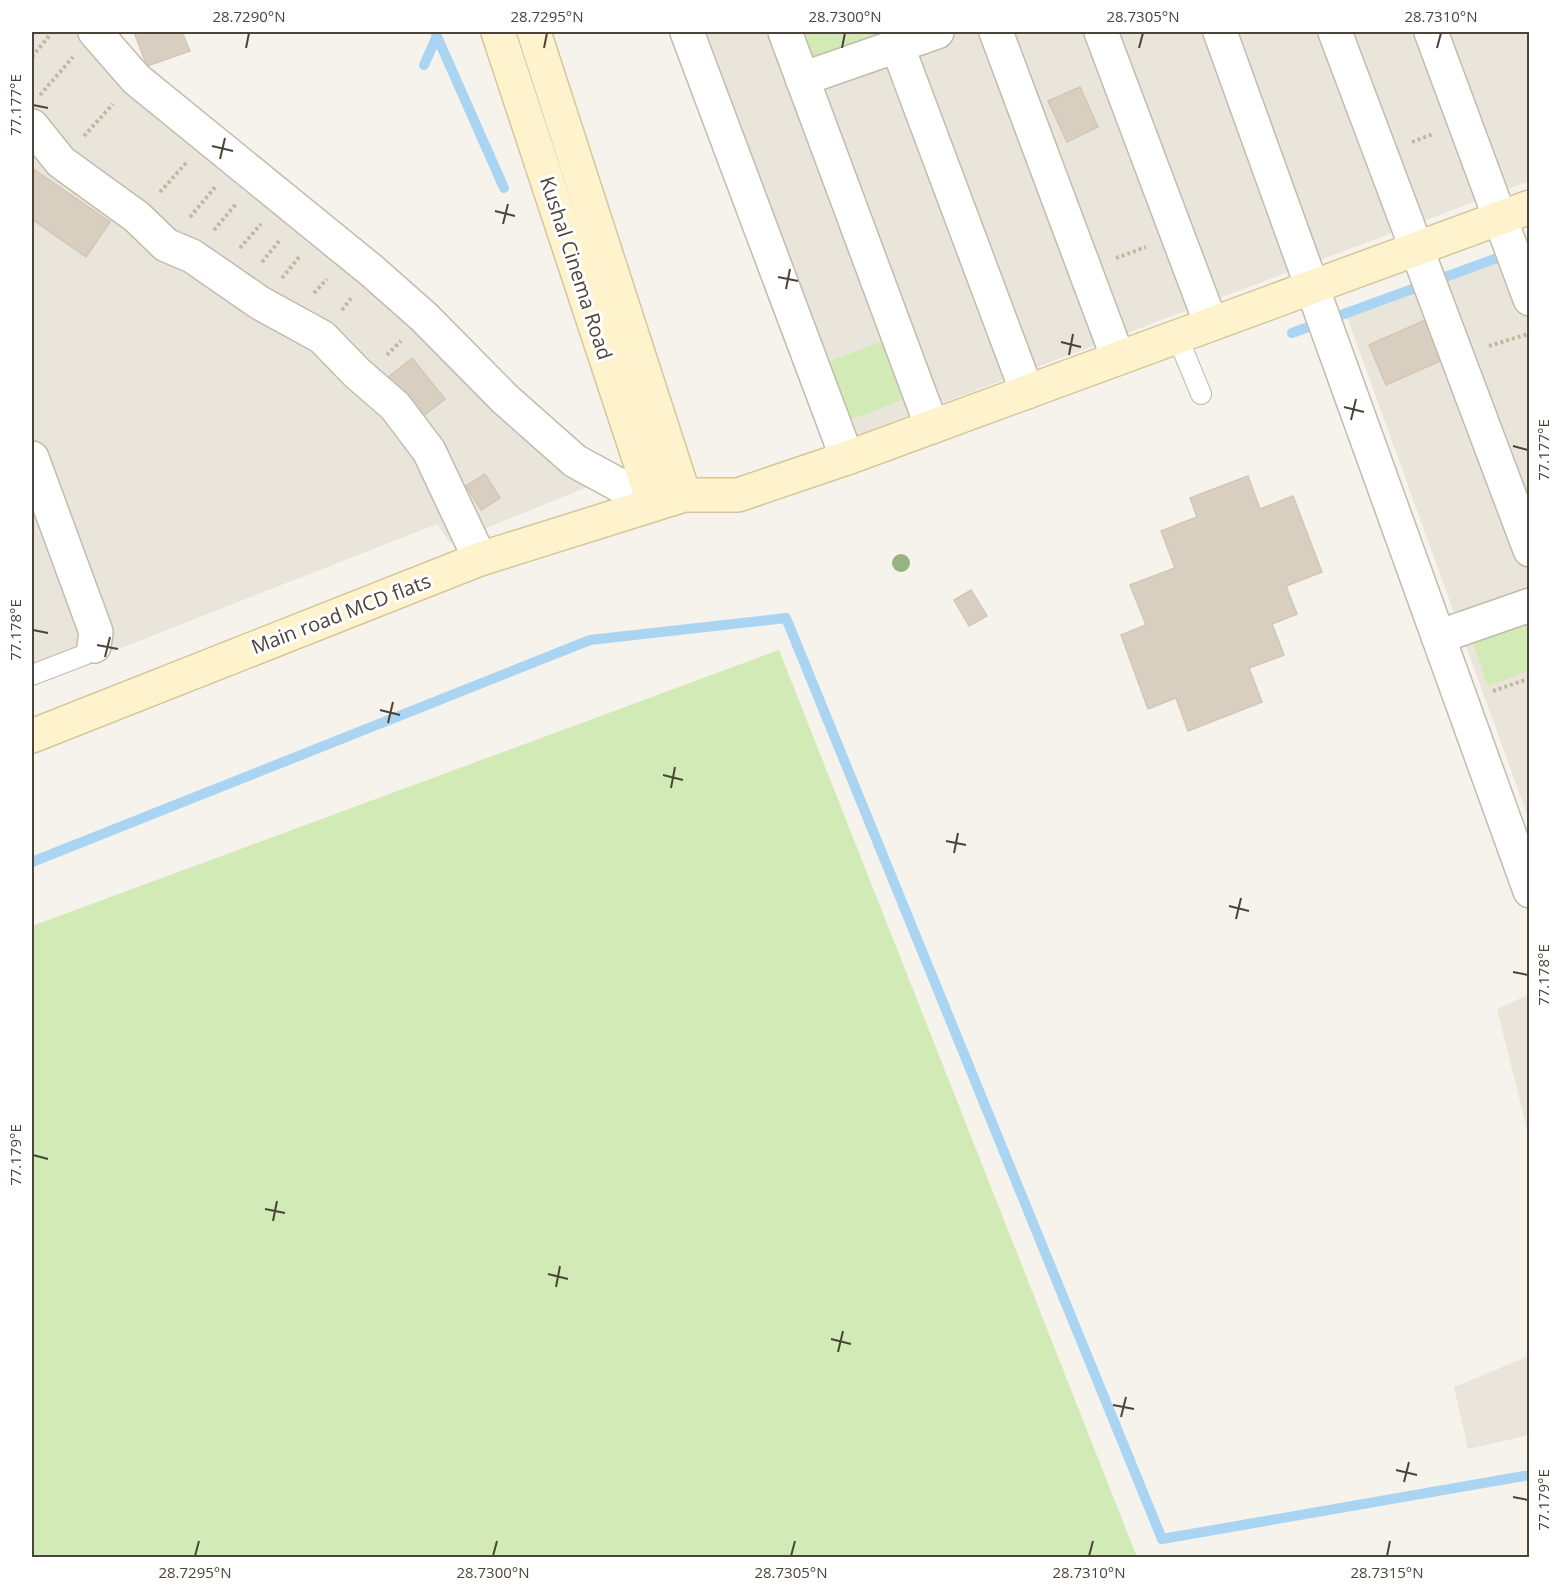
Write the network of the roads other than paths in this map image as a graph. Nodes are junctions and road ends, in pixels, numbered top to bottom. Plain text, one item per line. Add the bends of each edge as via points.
1 (95, 32) edge
2 (498, 32) edge
3 (534, 32) edge
4 (687, 32) edge
5 (785, 32) edge
6 (937, 32) edge
7 (996, 32) edge
8 (1101, 32) edge
9 (1220, 32) edge
10 (1335, 32) edge
11 (1431, 32) edge
12 (897, 45) junction
13 (802, 78) junction
14 (35, 111) edge
15 (1530, 207) edge
16 (1499, 218) junction
17 (1417, 248) junction
18 (1311, 287) junction
19 (1530, 299) edge
20 (1211, 324) junction
21 (1177, 336) junction
22 (1118, 358) junction
23 (1027, 392) junction
24 (1201, 394) dead end
25 (932, 427) junction
26 (32, 458) edge
27 (847, 458) junction
28 (669, 500) junction
29 (1530, 550) edge
30 (480, 559) junction
31 (1530, 605) edge
32 (1438, 637) junction
33 (94, 646) joint
34 (32, 675) edge
35 (32, 736) edge
36 (1530, 891) edge

1 - 28 street via 136,79 361,262 575,461
2 - 28 street, Kushal Cinema Road
3 - 28 street, Kushal Cinema Road
4 - 27 street
5 - 13 street
6 - 12 street
7 - 22 street
8 - 20 street
9 - 18 street
10 - 17 street
11 - 16 street
12 - 13 street
12 - 23 street
13 - 25 street
14 - 30 street via 61,162 215,274 322,338 395,406 429,451
15 - 16 street, Main road MCD flats
16 - 17 street, Main road MCD flats
16 - 19 street
17 - 18 street, Main road MCD flats
17 - 29 street
18 - 20 street, Main road MCD flats
18 - 32 street
20 - 21 street, Main road MCD flats
21 - 22 street, Main road MCD flats
21 - 24 lane
22 - 23 street, Main road MCD flats
23 - 25 street, Main road MCD flats
25 - 27 street, Main road MCD flats
26 - 33 street via 96,632
27 - 28 street, Main road MCD flats via 738,495
28 - 30 street, Main road MCD flats
30 - 35 street, Main road MCD flats
31 - 32 street
32 - 36 street
33 - 34 lane via 84,655

